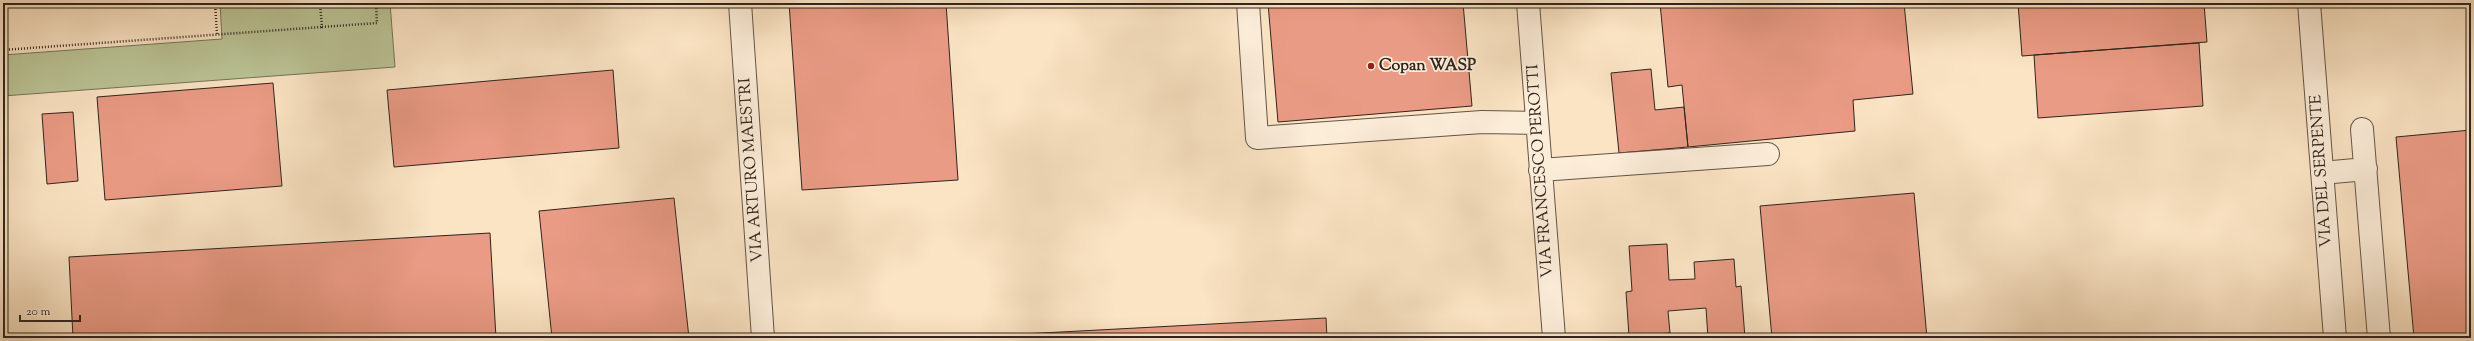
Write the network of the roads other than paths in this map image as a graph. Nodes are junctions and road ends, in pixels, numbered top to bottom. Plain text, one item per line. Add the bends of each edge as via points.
1 (740, 3) edge
2 (1248, 3) edge
3 (1528, 3) edge
4 (2309, 3) edge
5 (1537, 123) junction
6 (2362, 129) dead end
7 (1768, 154) dead end
8 (2366, 169) junction
9 (1540, 170) junction
10 (2322, 173) junction
11 (764, 338) edge
12 (1554, 338) edge
13 (2335, 338) edge
14 (2379, 338) edge

1 - 11 street, VIA ARTURO MAESTRI
2 - 5 street via 1257,138 1482,122
3 - 5 street, VIA FRANCESCO PEROTTI
4 - 10 street, VIA DEL SERPENTE
5 - 9 street, VIA FRANCESCO PEROTTI
6 - 8 street
7 - 9 street
8 - 10 street
8 - 14 street
9 - 12 street, VIA FRANCESCO PEROTTI
10 - 13 street, VIA DEL SERPENTE

